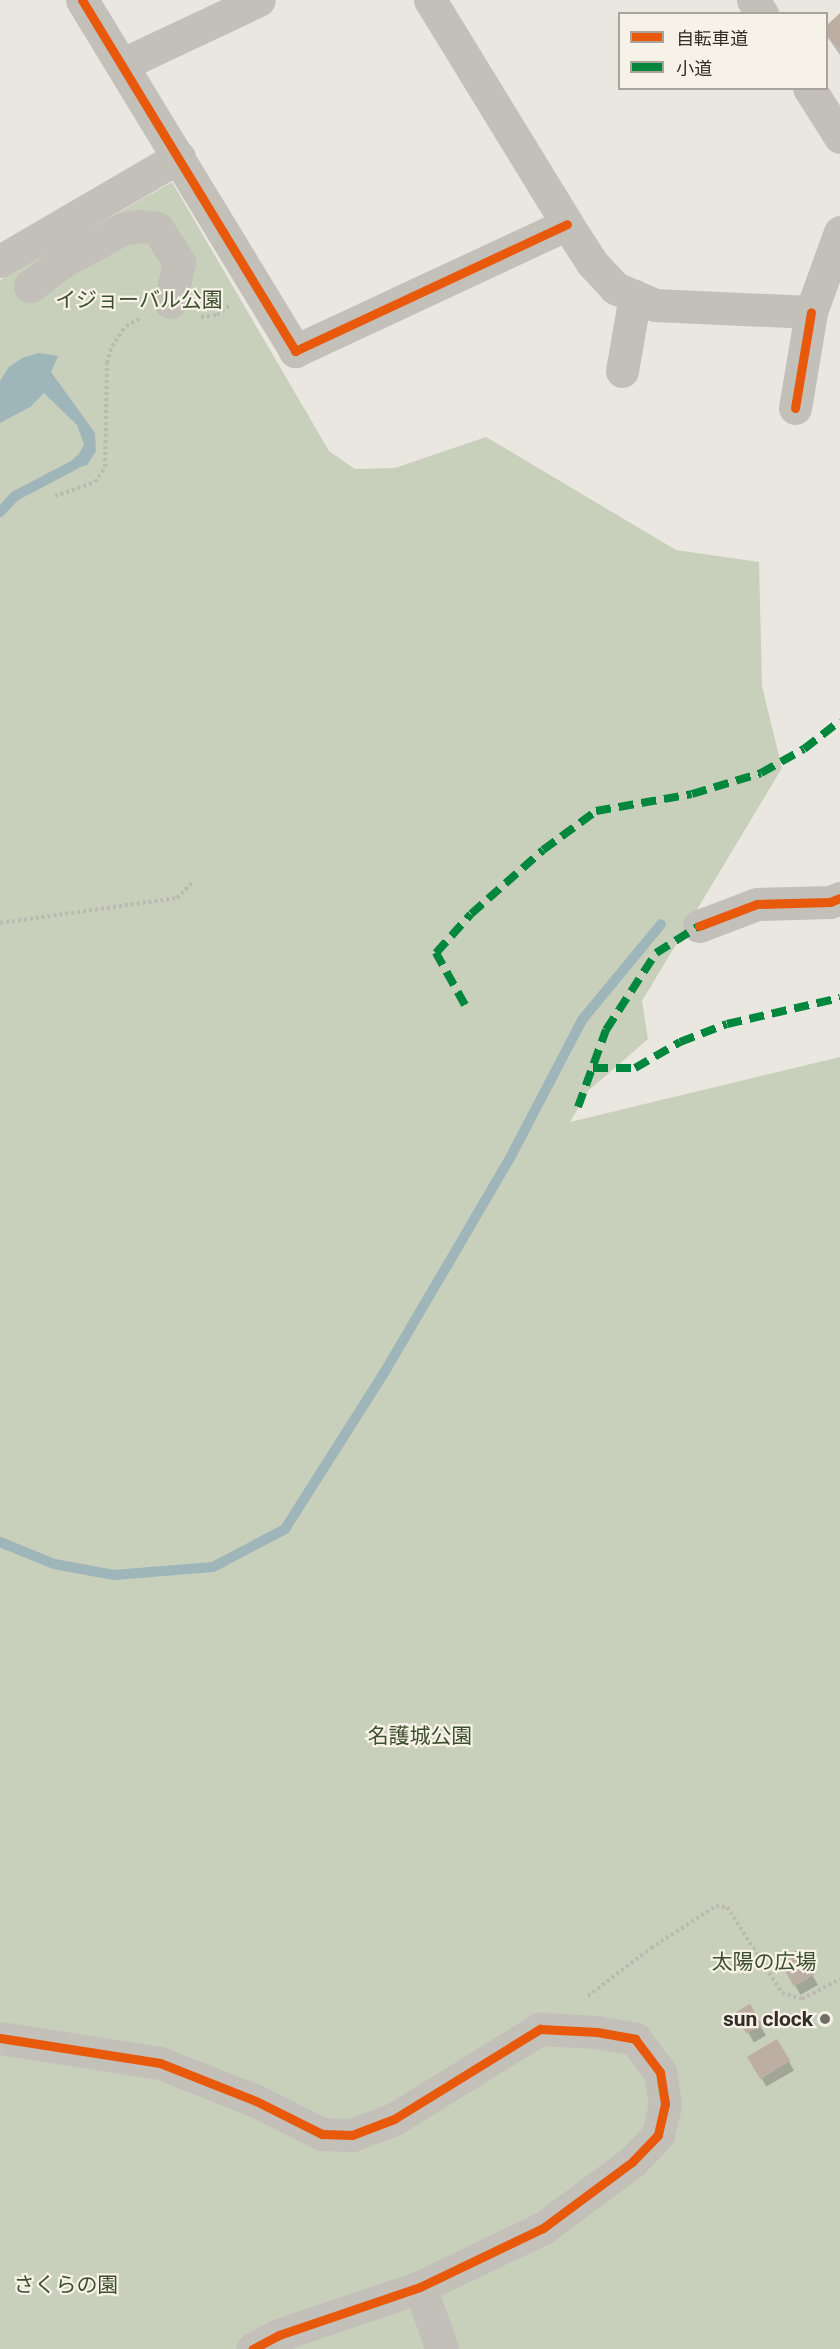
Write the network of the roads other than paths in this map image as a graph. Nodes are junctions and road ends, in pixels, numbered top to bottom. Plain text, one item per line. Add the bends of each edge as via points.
1 (82, 0) edge
2 (260, 0) edge
3 (430, 0) edge
4 (123, 64) junction
5 (810, 90) edge
6 (840, 137) edge
7 (178, 157) junction
8 (567, 224) junction
9 (840, 232) edge
10 (0, 261) edge
11 (30, 286) dead end
12 (635, 296) junction
13 (170, 302) road end
14 (811, 312) junction
15 (621, 372) dead end
16 (795, 408) dead end
17 (840, 898) edge
18 (699, 926) dead end
19 (0, 2038) edge
20 (420, 2287) junction
21 (253, 2349) edge
22 (442, 2349) edge

1 - 4 street
2 - 4 street
3 - 8 street
4 - 7 street
5 - 6 street
7 - 8 street via 295,351
7 - 10 street
8 - 12 street via 592,263 615,288
9 - 14 street
11 - 13 street via 62,262 122,229 158,228 179,262
12 - 14 street via 655,305
12 - 15 street
14 - 16 street
17 - 18 street via 830,902 757,904
19 - 20 street via 160,2063 256,2101 322,2134 352,2135 394,2119 540,2029 635,2039 660,2072 665,2104 658,2135 632,2162 543,2228
20 - 21 street via 279,2335
20 - 22 street

